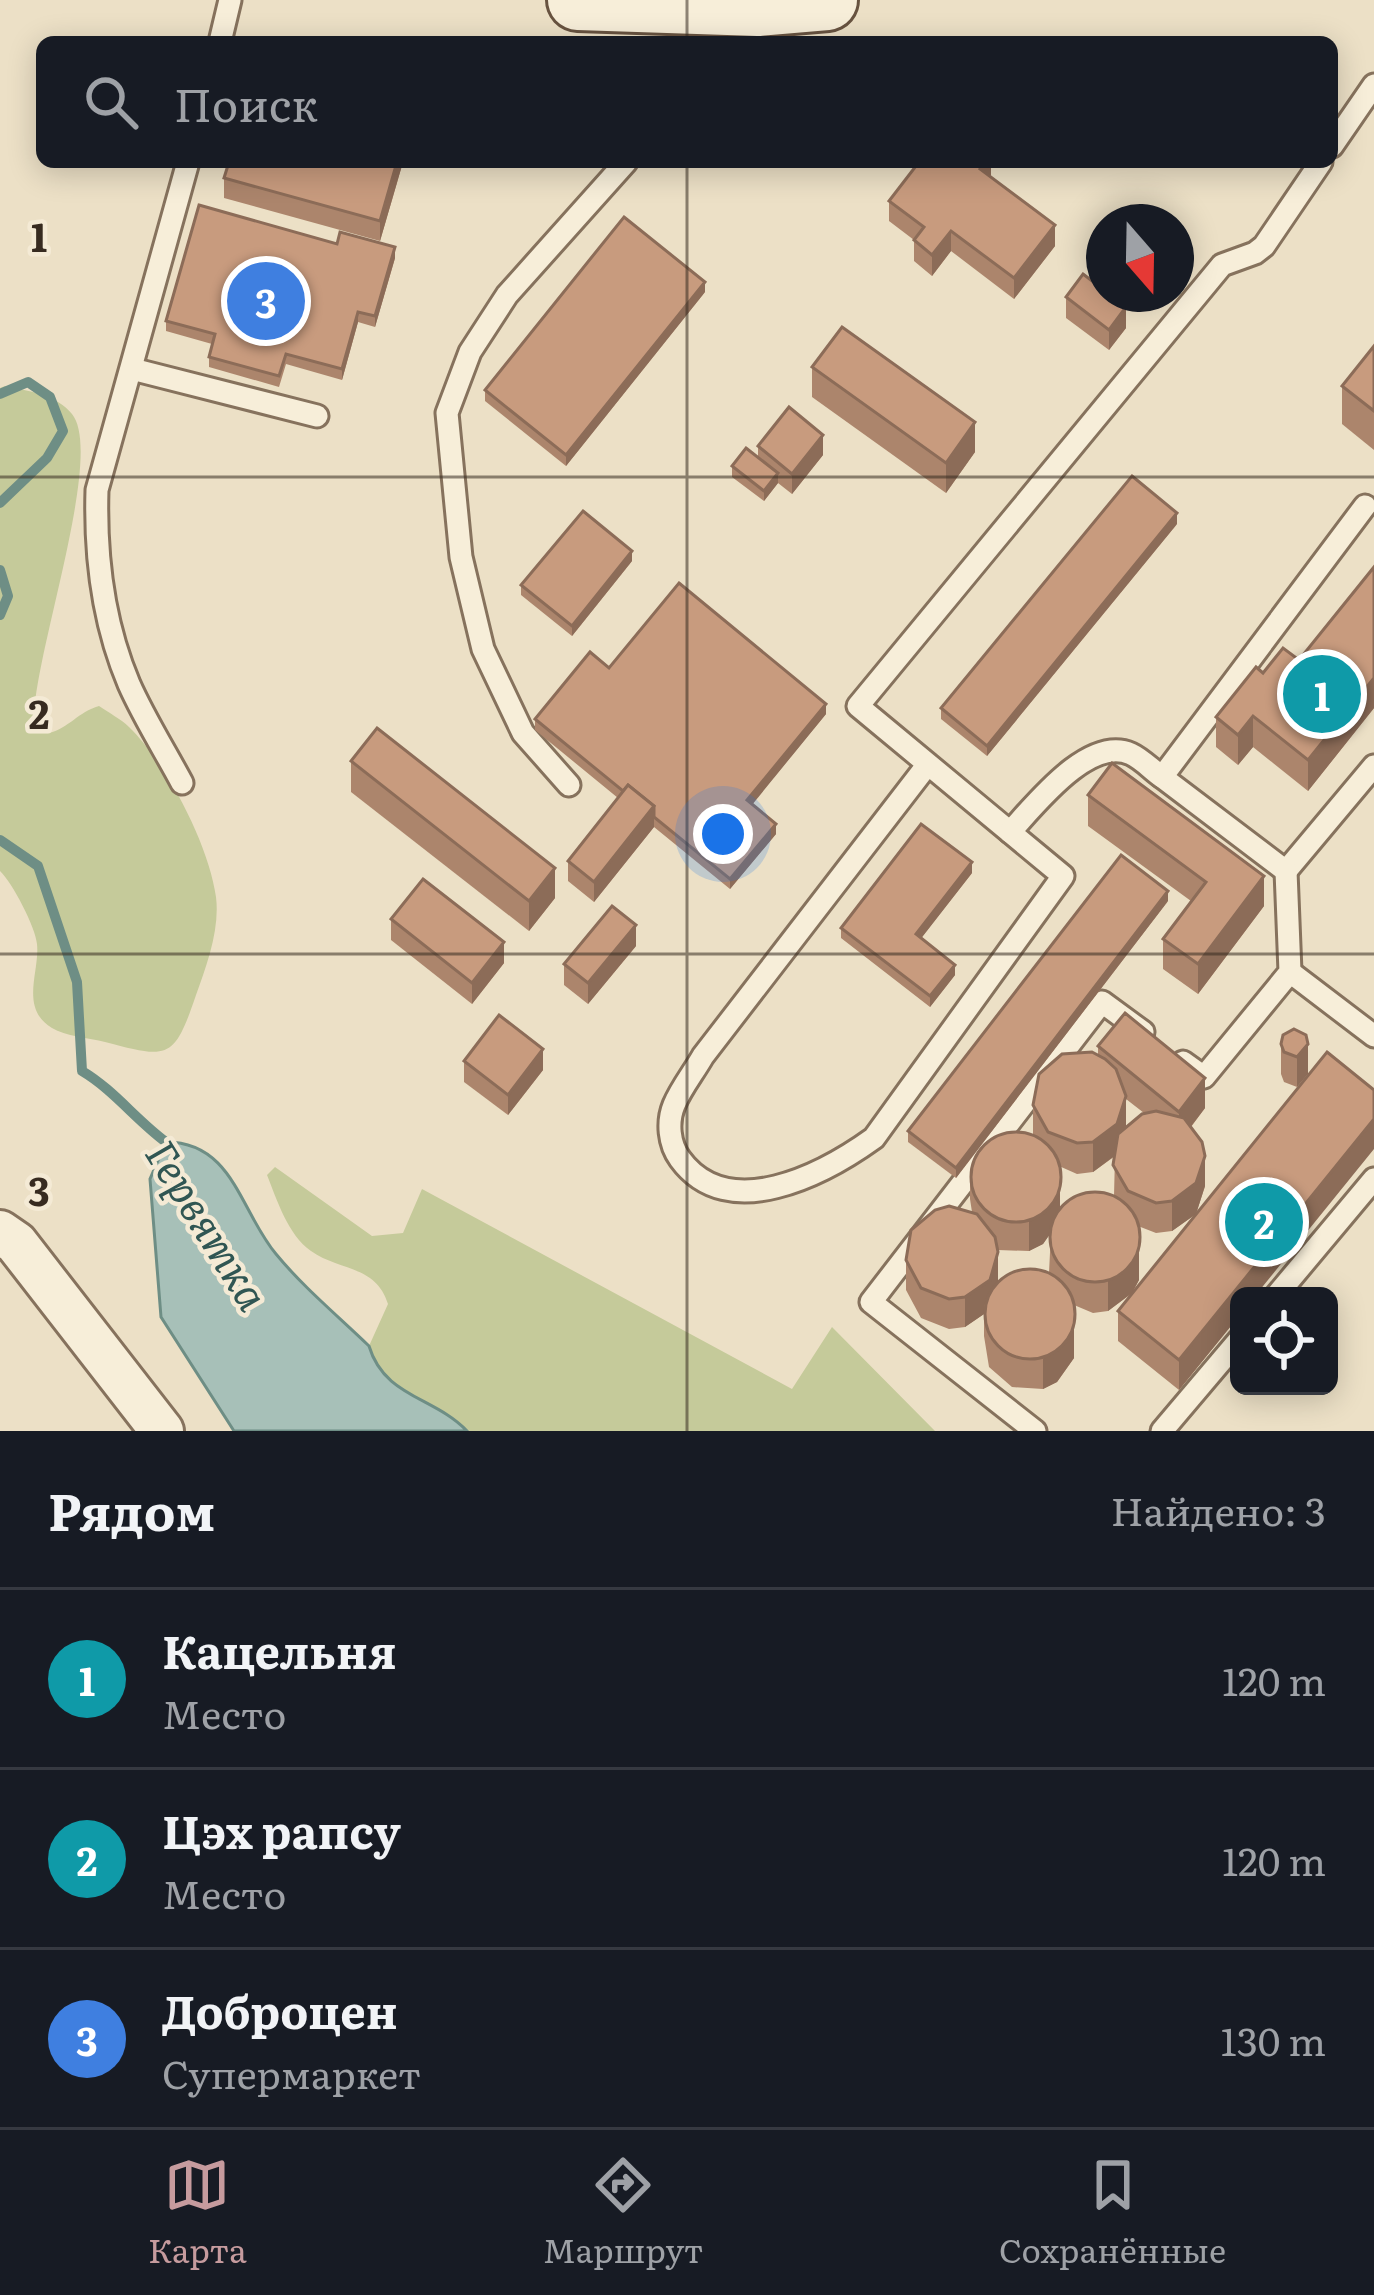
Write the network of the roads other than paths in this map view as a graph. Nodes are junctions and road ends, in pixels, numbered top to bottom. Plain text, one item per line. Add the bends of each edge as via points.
1 (230, 0) edge
2 (578, 0) edge
3 (827, 0) edge
4 (221, 36) edge
5 (1374, 85) edge
6 (1338, 137) edge
7 (186, 168) edge
8 (621, 168) edge
9 (1317, 168) edge
10 (132, 369) junction
11 (317, 416) dead end
12 (1365, 506) dead end
13 (928, 764) junction
14 (1374, 766) edge
15 (1162, 776) junction
16 (182, 783) dead end
17 (569, 785) dead end
18 (1010, 832) junction
19 (1286, 871) junction
20 (1290, 972) junction
21 (1374, 1036) edge
22 (1374, 1179) edge
23 (0, 1232) edge
24 (1284, 1287) edge
25 (1230, 1351) edge
26 (162, 1431) edge
27 (1035, 1431) edge
28 (1162, 1431) edge

1 - 4 lane
2 - 3 street via 751,15
5 - 6 lane
7 - 10 lane
8 - 17 lane via 507,295 470,352 447,412 461,556 483,650 523,733
9 - 13 lane via 1264,246 1222,265 858,706
10 - 11 lane
10 - 16 lane via 97,490 95,543 129,684
12 - 15 lane
13 - 18 lane
13 - 18 lane via 703,1056 673,1107 675,1151 690,1172 744,1190 792,1184 833,1168 874,1138 1063,876
14 - 19 lane
15 - 18 lane via 1130,753 1110,751 1064,774
15 - 19 lane
19 - 20 lane
20 - 21 lane
20 - 27 lane via 1204,1077 1102,1002 871,1302
22 - 24 lane
23 - 26 street
25 - 28 lane

